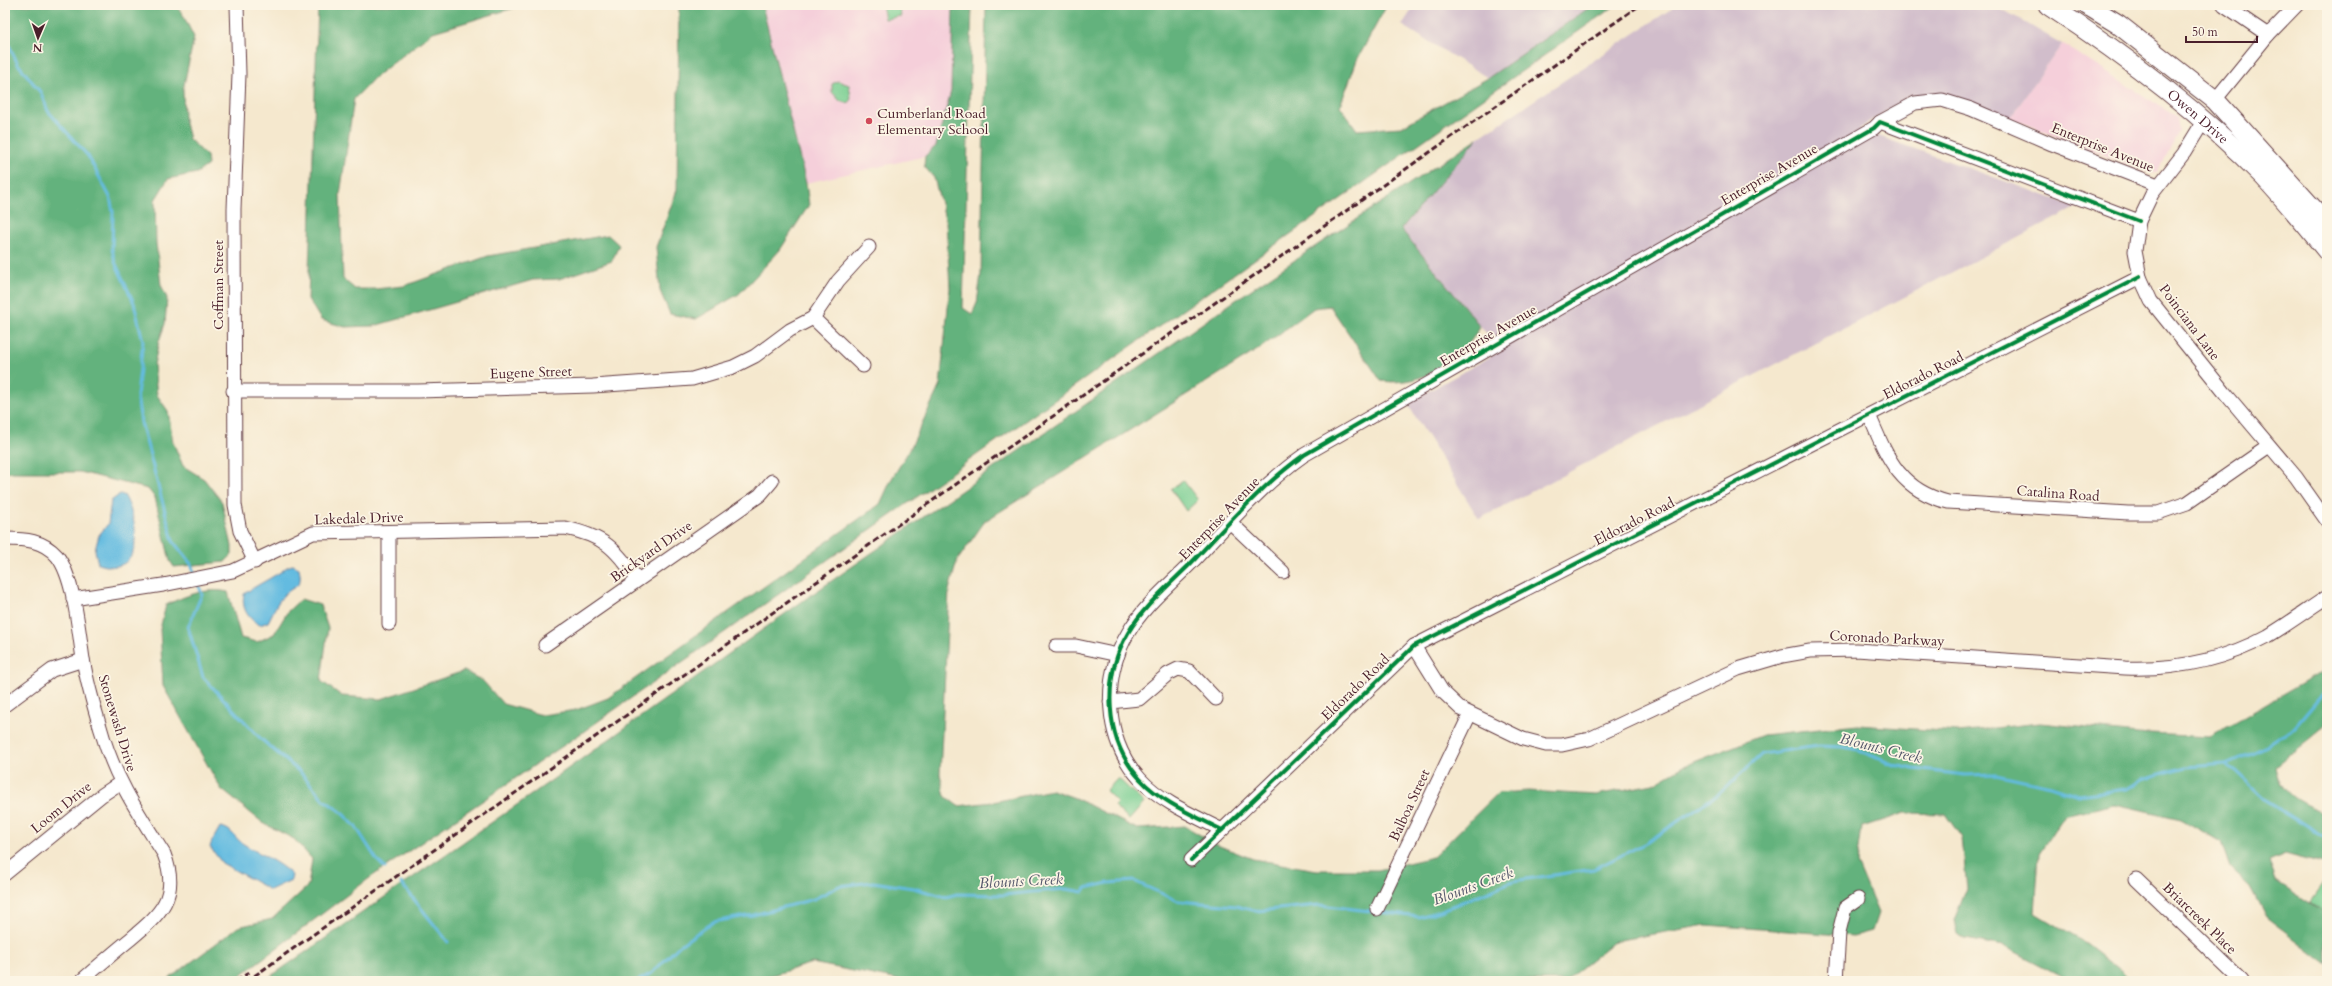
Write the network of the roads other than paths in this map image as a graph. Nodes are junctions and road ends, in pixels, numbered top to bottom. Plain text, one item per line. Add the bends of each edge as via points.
1 (237, 5) edge
2 (2048, 5) edge
3 (2087, 5) edge
4 (2224, 5) edge
5 (2297, 5) edge
6 (2268, 35) junction
7 (2110, 46) junction
8 (2215, 100) junction
9 (1880, 122) junction
10 (2203, 122) junction
11 (2158, 185) junction
12 (2292, 186) junction
13 (2139, 221) junction
14 (2327, 224) edge
15 (869, 247) dead end
16 (2327, 251) edge
17 (2140, 277) junction
18 (813, 318) junction
19 (863, 366) dead end
20 (233, 391) junction
21 (1869, 415) junction
22 (2269, 446) junction
23 (772, 481) dead end
24 (2327, 521) edge
25 (1230, 522) junction
26 (389, 533) junction
27 (5, 539) edge
28 (255, 562) junction
29 (1283, 572) dead end
30 (637, 579) junction
31 (2327, 597) edge
32 (73, 599) junction
33 (389, 624) dead end
34 (545, 645) dead end
35 (1056, 646) dead end
36 (1414, 646) junction
37 (1118, 654) junction
38 (83, 660) junction
39 (1216, 699) dead end
40 (1110, 702) junction
41 (5, 705) edge
42 (1470, 714) junction
43 (120, 783) junction
44 (1222, 830) junction
45 (1191, 860) dead end
46 (5, 874) edge
47 (2136, 879) dead end
48 (1858, 899) dead end
49 (1377, 909) dead end
50 (81, 981) edge
51 (1836, 981) edge
52 (2242, 981) edge

1 - 20 street, Coffman Street via 240,74 234,209
2 - 7 highway, Owen Drive
3 - 8 highway, Owen Drive via 2118,24
4 - 6 street
5 - 6 street
6 - 8 street
7 - 8 highway via 2131,50 2204,107
7 - 10 highway, Owen Drive
8 - 12 highway, Owen Drive
9 - 11 street, Enterprise Avenue via 1915,103 1942,100 1971,109
9 - 13 street
9 - 25 street, Enterprise Avenue via 1874,128 1304,455 1266,484
10 - 11 street, Poinciana Lane via 2184,153
10 - 12 highway via 2213,120 2222,126 2247,148 2279,184
10 - 16 highway, Owen Drive via 2264,178
11 - 13 street, Poinciana Lane
12 - 14 highway, Owen Drive
13 - 17 street, Poinciana Lane via 2135,251
15 - 18 street via 838,281
17 - 21 street, Eldorado Road
17 - 22 street, Poinciana Lane via 2151,300
18 - 19 street
18 - 20 street, Eugene Street via 790,330 755,356 733,366 713,374 670,382 418,391
20 - 28 street, Coffman Street via 235,505 240,531
21 - 22 street, Catalina Road via 1883,447 1902,478 1921,493 1948,502 2158,513 2187,503
21 - 36 street, Eldorado Road
22 - 24 street, Poinciana Lane via 2296,477
23 - 30 street, Brickyard Drive via 760,496
25 - 29 street
25 - 37 street, Enterprise Avenue via 1139,618
26 - 28 street, Lakedale Drive via 313,533
26 - 30 street, Lakedale Drive via 565,528 588,533 604,542 618,553
26 - 33 street
27 - 32 street, Stonewash Drive via 27,539 39,542 51,550 59,558
28 - 32 street, Lakedale Drive via 225,573
30 - 34 street, Brickyard Drive
31 - 42 street, Coronado Parkway via 2268,636 2242,648 2195,663 2169,668 2125,668 1834,650 1782,656 1738,669 1577,743 1562,745 1534,742
32 - 38 street, Stonewash Drive
35 - 37 street via 1076,646
36 - 42 street, Coronado Parkway via 1450,701
36 - 44 street, Eldorado Road
37 - 40 street, Enterprise Avenue via 1112,676
38 - 41 street via 52,670
38 - 43 street, Stonewash Drive via 101,731
39 - 40 street via 1189,671 1178,669 1168,674 1139,699
40 - 44 street, Enterprise Avenue via 1113,724 1121,749 1141,780 1152,790
42 - 49 street, Balboa Street
43 - 46 street, Loom Drive
43 - 50 street, Stonewash Drive via 164,854 169,866 170,889 165,904 154,918
44 - 45 street, Eldorado Road
47 - 52 street, Briarcreek Place
48 - 51 street via 1845,908 1838,932

